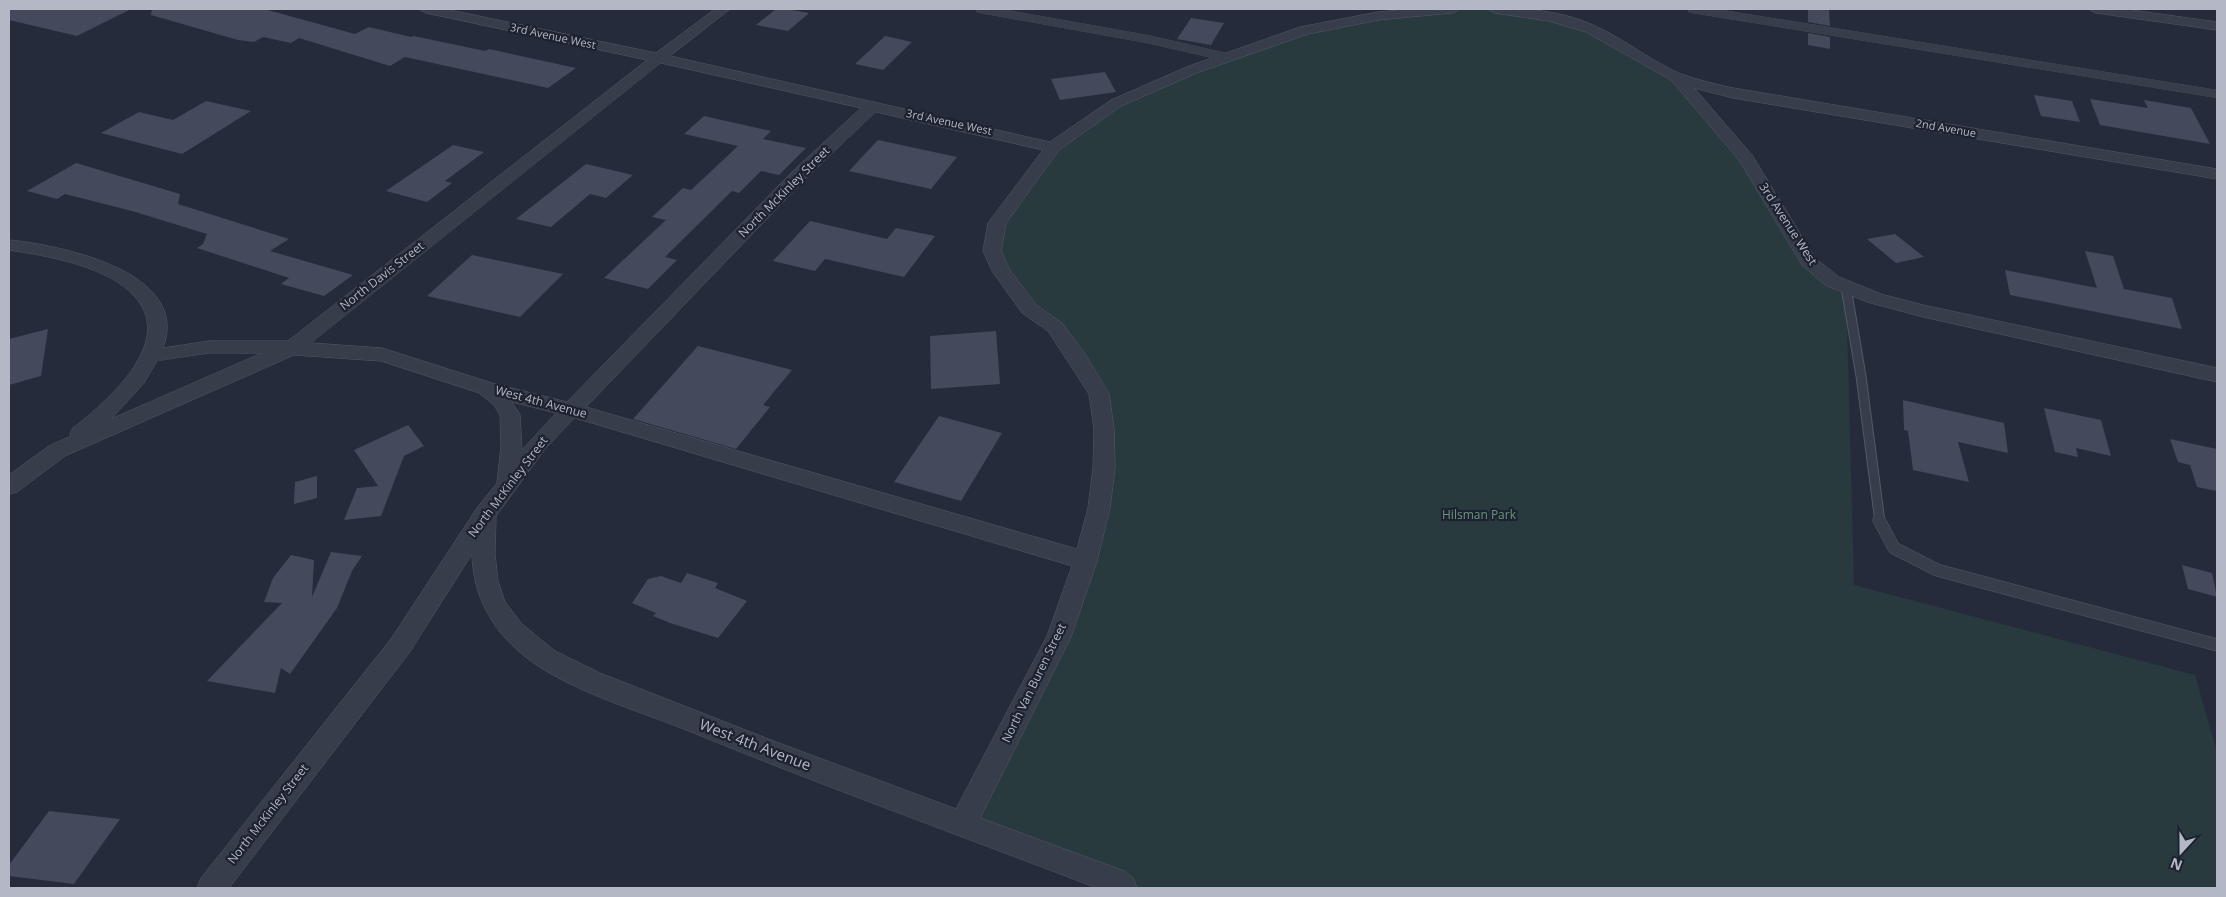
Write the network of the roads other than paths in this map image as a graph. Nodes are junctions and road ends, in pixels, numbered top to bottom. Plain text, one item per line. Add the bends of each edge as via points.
1 (426, 9) edge
2 (723, 9) edge
3 (980, 9) edge
4 (1451, 9) edge
5 (1496, 9) edge
6 (1692, 9) edge
7 (2096, 9) edge
8 (2217, 26) edge
9 (1226, 57) junction
10 (659, 58) junction
11 (1676, 77) junction
12 (2217, 94) edge
13 (873, 106) junction
14 (1053, 147) junction
15 (2217, 174) edge
16 (9, 245) edge
17 (1846, 287) junction
18 (292, 348) junction
19 (150, 356) junction
20 (2217, 375) edge
21 (486, 388) junction
22 (572, 410) junction
23 (56, 451) junction
24 (507, 484) junction
25 (9, 486) edge
26 (485, 514) junction
27 (1085, 561) junction
28 (2217, 645) edge
29 (964, 824) junction
30 (211, 888) edge
31 (1124, 888) edge

1 - 10 street, 3rd Avenue West
2 - 10 street, North Davis Street
3 - 9 lane
4 - 9 street via 1336,23
5 - 11 street, 3rd Avenue West via 1551,17 1591,29
6 - 12 lane
7 - 8 street
9 - 14 street via 1116,103
10 - 13 street, 3rd Avenue West
10 - 18 street, North Davis Street
11 - 15 street, 2nd Avenue via 1733,93
11 - 17 street, 3rd Avenue West via 1746,158 1808,261
13 - 14 street, 3rd Avenue West
13 - 22 street, North McKinley Street via 798,175
14 - 27 street, North Van Buren Street via 997,223 992,251 1020,299 1054,327 1078,358 1099,394 1104,429 1104,468 1100,508
16 - 19 street via 87,263 120,276 140,290 152,306 157,322
17 - 20 street, 3rd Avenue West via 1924,311
17 - 28 lane via 1862,376 1878,518 1894,548 1937,570
18 - 19 street, West 4th Avenue via 209,347
18 - 21 street, West 4th Avenue via 382,355
18 - 23 street, North Davis Street
19 - 23 street via 118,400 93,424
21 - 22 street, West 4th Avenue
21 - 24 street, West 4th Avenue via 501,400 510,414 512,446
22 - 24 street, North McKinley Street via 538,444
22 - 27 street, West 4th Avenue
23 - 25 street, North Davis Street
24 - 26 street, North McKinley Street
26 - 29 street, West 4th Avenue via 482,554 488,592 504,620 529,645 552,661 772,753
26 - 30 street, North McKinley Street via 400,646
27 - 29 street, North Van Buren Street via 1059,637
29 - 31 street, West 4th Avenue via 1114,881

